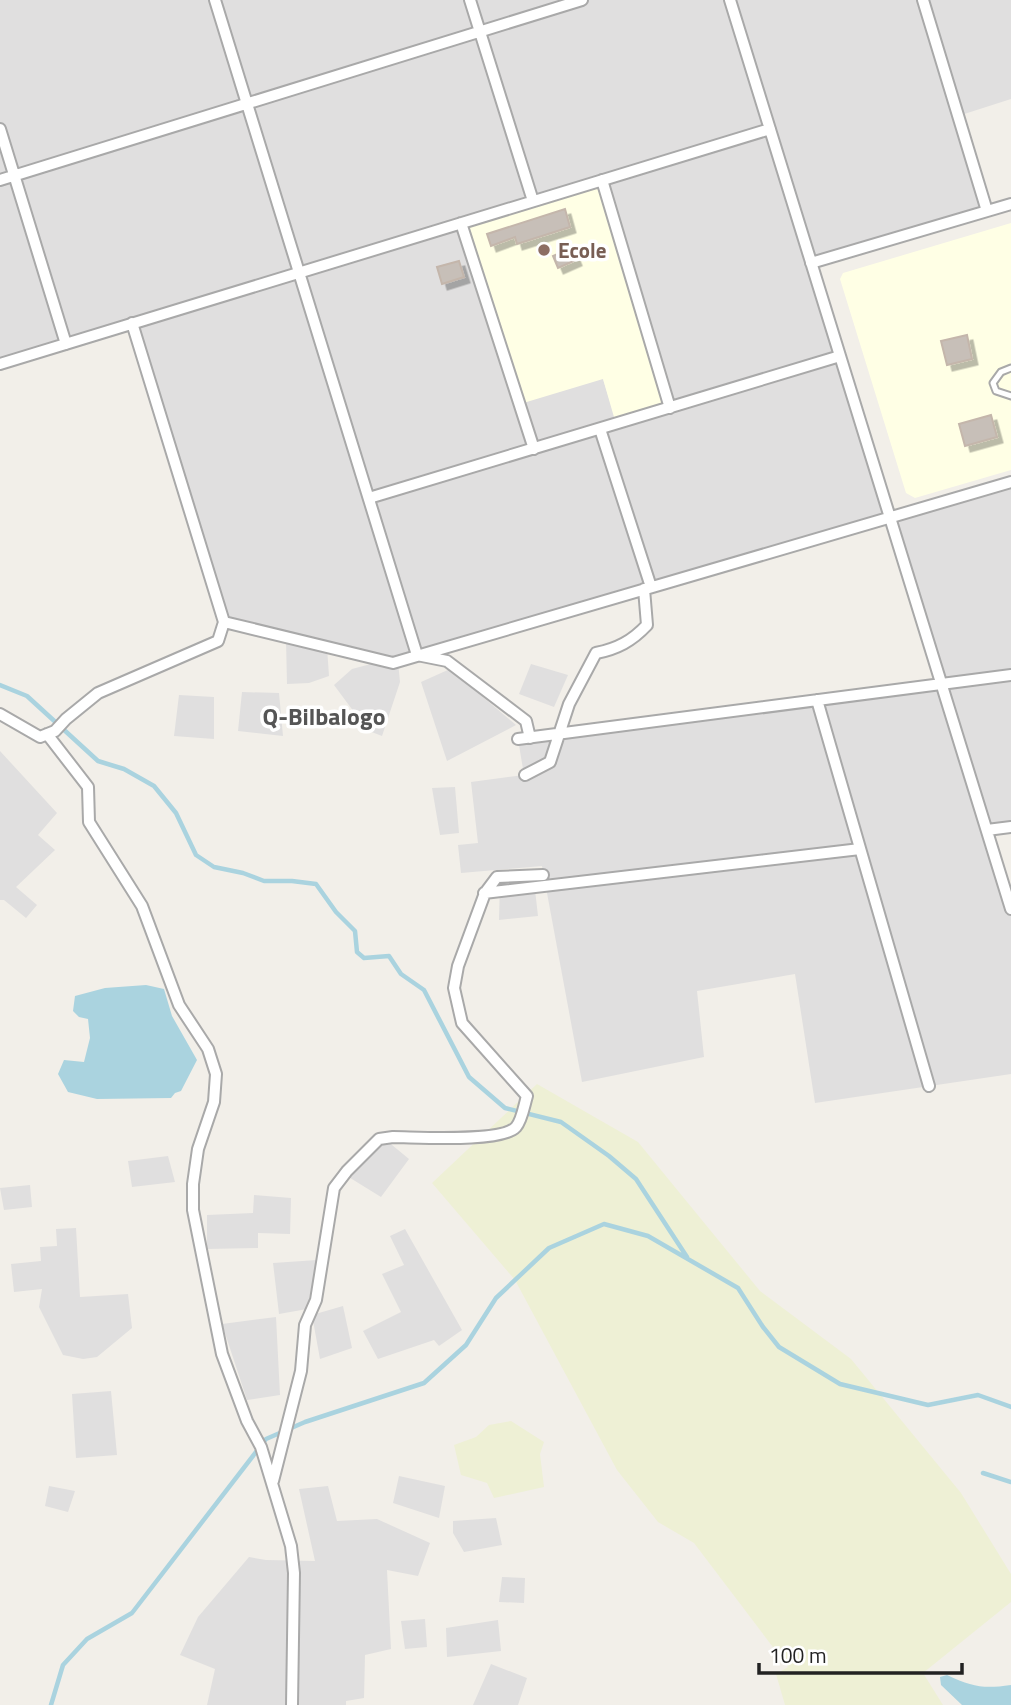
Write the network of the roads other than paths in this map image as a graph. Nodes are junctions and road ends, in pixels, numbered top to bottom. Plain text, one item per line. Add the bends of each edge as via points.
1 (215, 0) edge
2 (470, 0) edge
3 (582, 0) edge
4 (730, 0) edge
5 (923, 0) edge
6 (480, 32) junction
7 (247, 104) junction
8 (0, 129) edge
9 (770, 129) junction
10 (15, 176) junction
11 (0, 180) edge
12 (603, 180) junction
13 (533, 201) junction
14 (1011, 204) edge
15 (987, 211) junction
16 (461, 223) junction
17 (811, 263) junction
18 (299, 272) junction
19 (132, 323) junction
20 (66, 344) junction
21 (840, 356) junction
22 (0, 364) edge
23 (1011, 368) edge
24 (1011, 396) edge
25 (670, 408) junction
26 (600, 429) junction
27 (534, 449) junction
28 (1011, 482) edge
29 (369, 498) junction
30 (890, 517) junction
31 (648, 588) junction
32 (224, 622) junction
33 (417, 656) junction
34 (1011, 675) edge
35 (942, 684) junction
36 (817, 701) junction
37 (0, 714) edge
38 (51, 733) junction
39 (560, 734) junction
40 (525, 775) dead end
41 (1011, 827) edge
42 (987, 831) junction
43 (860, 849) junction
44 (543, 874) dead end
45 (481, 893) junction
46 (1011, 909) edge
47 (929, 1086) dead end
48 (272, 1484) junction
49 (292, 1705) edge

1 - 7 street
2 - 6 street
3 - 6 street
4 - 9 street
5 - 15 street
6 - 7 street
6 - 13 street
7 - 10 street
7 - 18 street
8 - 10 street
9 - 12 street
9 - 17 street
10 - 11 street
10 - 20 street
12 - 13 street
12 - 25 street
13 - 16 street
14 - 15 street
15 - 17 street
16 - 18 street
16 - 27 street
17 - 21 street
18 - 19 street
18 - 29 street
19 - 20 street
19 - 32 street
20 - 22 street
21 - 25 street
21 - 30 street
23 - 24 lane via 993,383 996,391
25 - 26 street
26 - 27 street
26 - 31 street
27 - 29 street
28 - 30 street
29 - 33 street
30 - 31 street
30 - 35 street
31 - 33 street
31 - 39 street via 647,625 615,650 596,653 569,704
32 - 33 street via 393,663
32 - 38 street via 218,641 98,693
33 - 39 street via 447,661 526,721 524,738
34 - 35 street
35 - 36 street
35 - 42 street
36 - 39 street
36 - 43 street
37 - 38 street via 40,737
38 - 48 street via 88,787 89,822 142,906 179,1005 208,1049 216,1074 214,1102 198,1149 193,1210 222,1354
39 - 40 street via 550,762
41 - 42 street
42 - 46 street
43 - 45 street
43 - 47 street
44 - 45 street via 497,877
45 - 48 street via 454,988 461,1023 527,1096 522,1112 517,1126 490,1137 379,1139 334,1188 316,1300 304,1325 302,1371
48 - 49 street via 291,1546 294,1573

